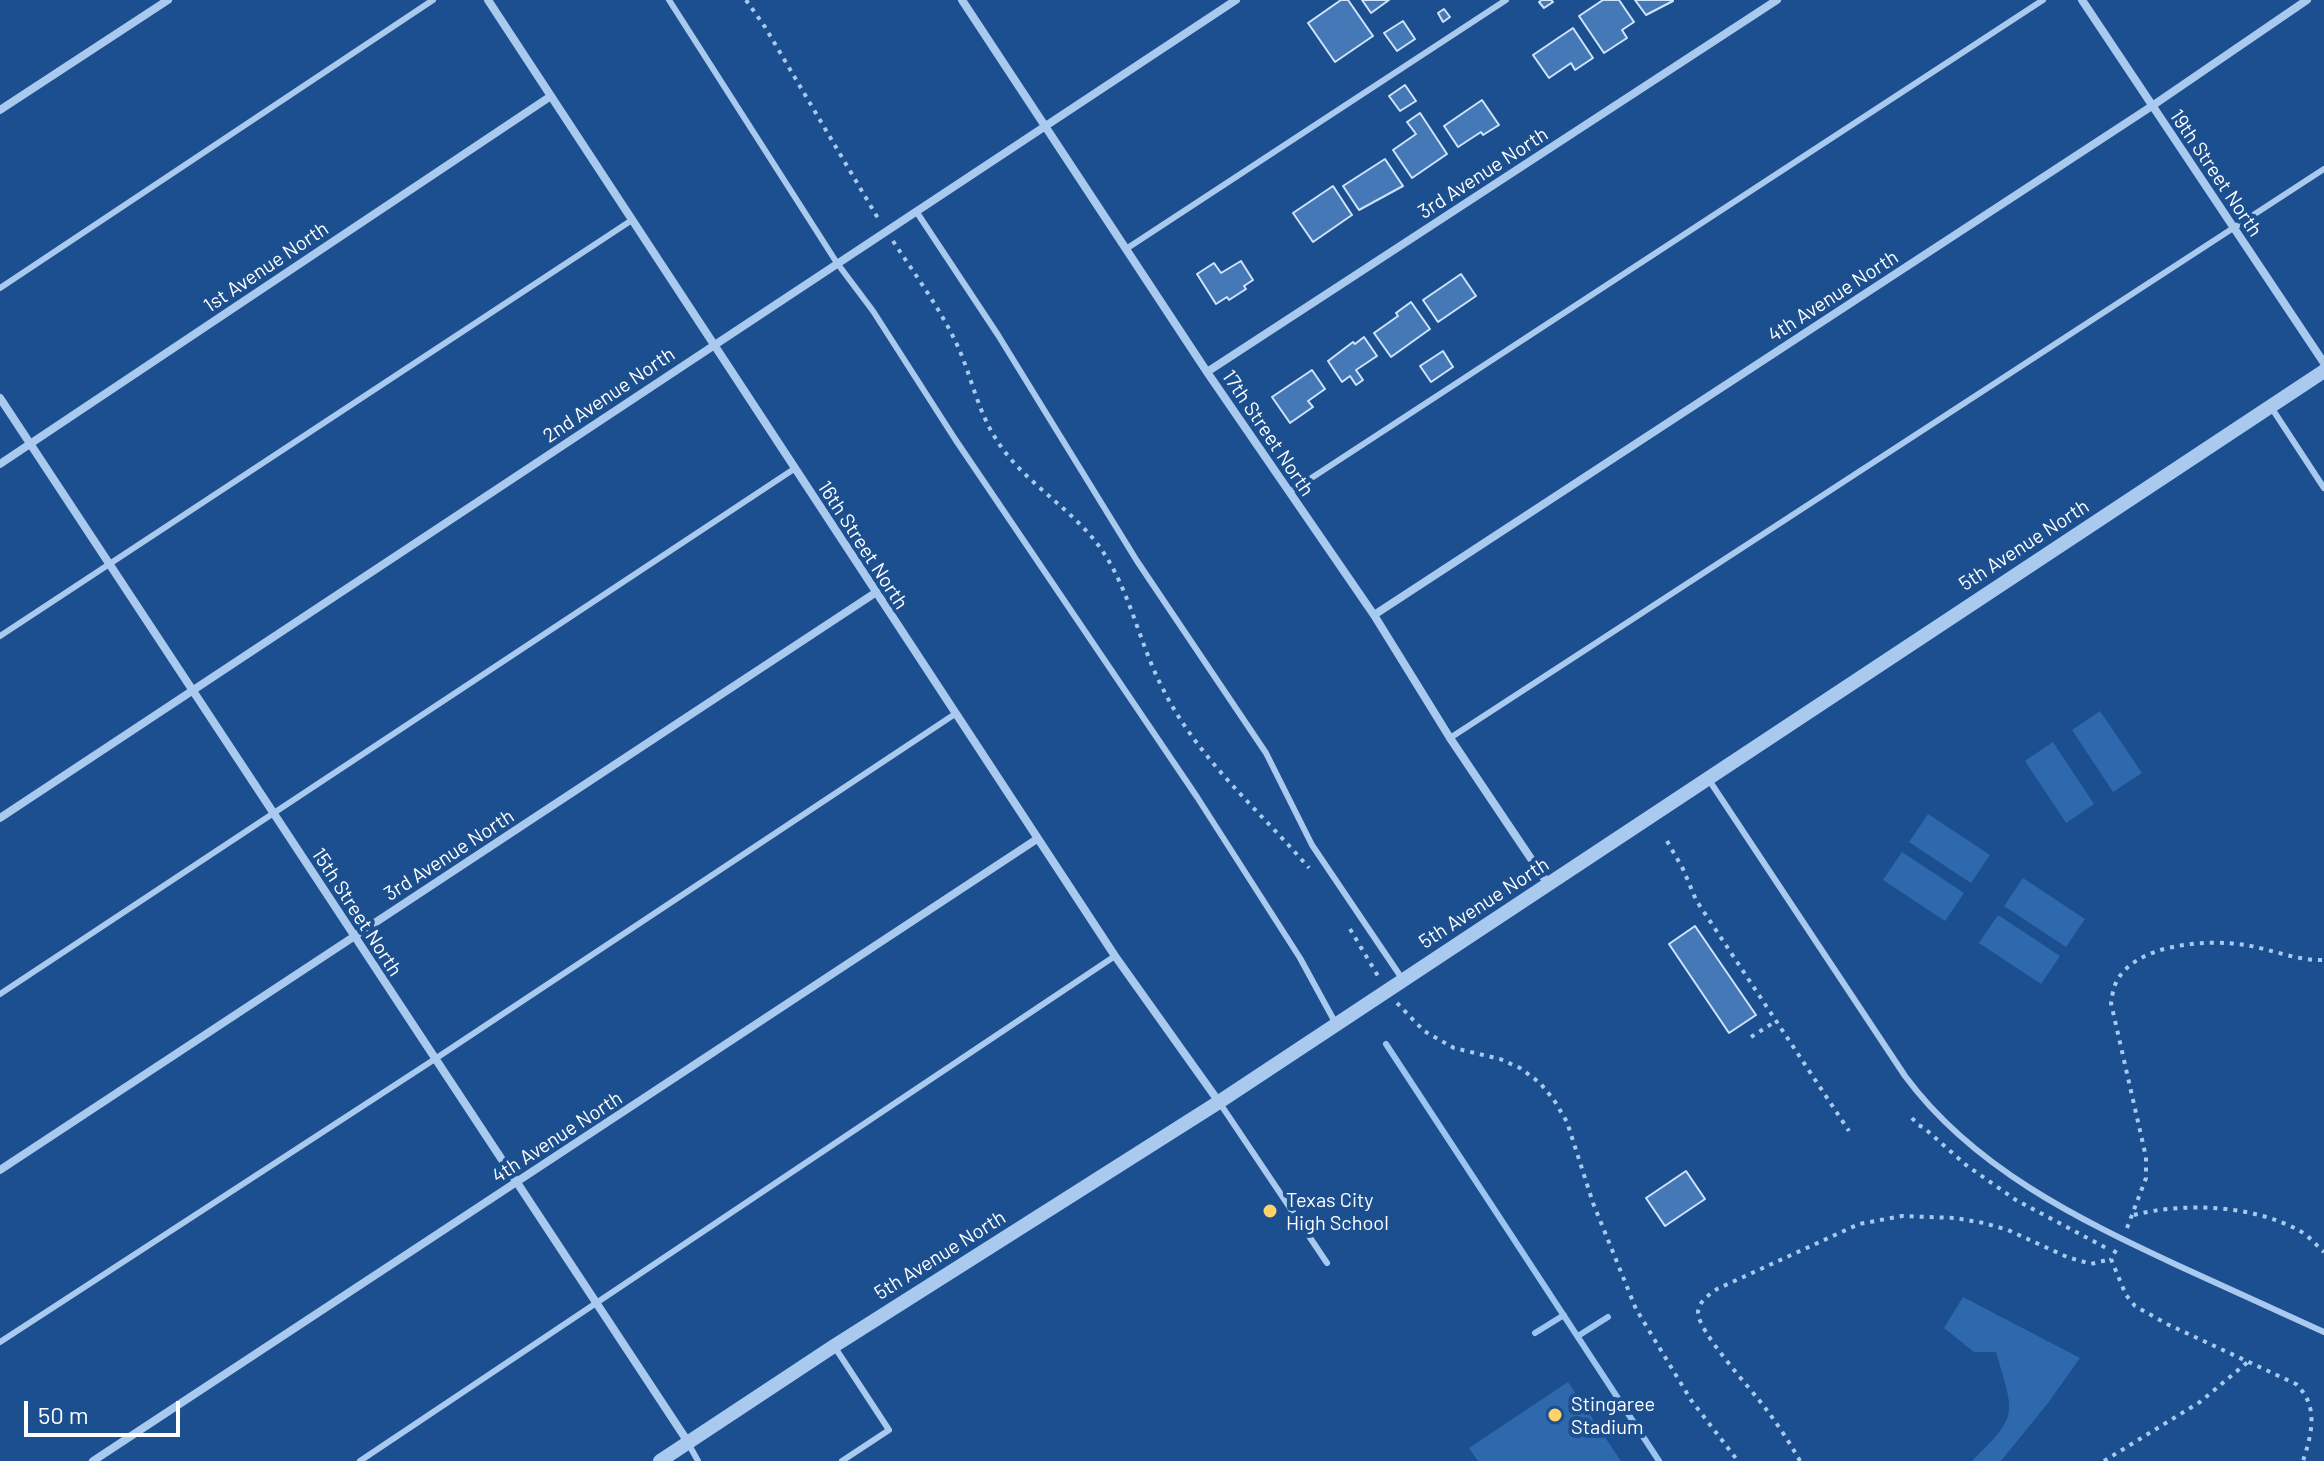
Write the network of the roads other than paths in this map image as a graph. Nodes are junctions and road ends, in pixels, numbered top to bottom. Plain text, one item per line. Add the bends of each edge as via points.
1 (168, 0) edge
2 (433, 0) edge
3 (488, 0) edge
4 (669, 0) edge
5 (963, 0) edge
6 (1236, 0) edge
7 (1506, 0) edge
8 (1777, 0) edge
9 (2043, 0) edge
10 (2082, 0) edge
11 (2307, 0) edge
12 (551, 96) junction
13 (2152, 106) junction
14 (0, 110) edge
15 (1045, 125) junction
16 (2324, 169) edge
17 (916, 211) junction
18 (632, 220) junction
19 (2233, 229) junction
20 (1126, 249) junction
21 (837, 263) junction
22 (0, 288) edge
23 (713, 345) junction
24 (2324, 363) edge
25 (2324, 371) edge
26 (1207, 372) junction
27 (0, 398) edge
28 (2271, 407) junction
29 (30, 444) junction
30 (0, 464) edge
31 (794, 469) junction
32 (2324, 488) edge
33 (1290, 492) junction
34 (109, 564) junction
35 (875, 593) junction
36 (1374, 615) junction
37 (0, 636) edge
38 (193, 691) junction
39 (955, 714) junction
40 (1450, 738) junction
41 (1709, 780) junction
42 (274, 813) junction
43 (0, 818) edge
44 (1037, 839) junction
45 (1548, 884) junction
46 (354, 936) junction
47 (1115, 956) junction
48 (1403, 980) junction
49 (0, 994) edge
50 (1336, 1024) junction
51 (435, 1059) junction
52 (1219, 1102) junction
53 (0, 1170) edge
54 (517, 1183) junction
55 (1327, 1263) dead end
56 (596, 1303) junction
57 (2324, 1332) edge
58 (0, 1342) edge
59 (834, 1346) junction
60 (688, 1442) junction
61 (93, 1461) edge
62 (360, 1461) edge
63 (660, 1461) edge
64 (698, 1461) edge
65 (842, 1461) edge

1 - 14 street
2 - 22 lane
3 - 12 street, 16th Street North
4 - 21 lane
5 - 15 street, 17th Street North
6 - 15 street, 2nd Avenue North
7 - 20 lane
8 - 26 street, 3rd Avenue North
9 - 33 lane
10 - 13 street, 19th Street North
11 - 13 street, 4th Avenue North
12 - 18 street, 16th Street North
12 - 29 street, 1st Avenue North
13 - 19 street, 19th Street North
13 - 36 street, 4th Avenue North
15 - 17 street, 2nd Avenue North
15 - 20 street, 17th Street North
16 - 19 lane
17 - 21 street, 2nd Avenue North
17 - 48 lane via 1137,561 1266,753 1312,845
18 - 23 street, 16th Street North
18 - 34 lane
19 - 24 street, 19th Street North
19 - 40 lane
20 - 26 street, 17th Street North
21 - 23 street, 2nd Avenue North
21 - 50 lane via 1197,797
23 - 31 street, 16th Street North
23 - 38 street, 2nd Avenue North
25 - 28 street, 5th Avenue North
26 - 33 street, 17th Street North
27 - 29 street, 15th Street North
28 - 32 lane
28 - 41 street, 5th Avenue North
29 - 30 street, 1st Avenue North
29 - 34 street, 15th Street North
31 - 35 street, 16th Street North
31 - 42 lane
33 - 36 street, 17th Street North
34 - 37 lane
34 - 38 street, 15th Street North
35 - 39 street, 16th Street North
35 - 46 street, 3rd Avenue North
36 - 40 street, 17th Street North
38 - 42 street, 15th Street North
38 - 43 street, 2nd Avenue North
39 - 44 street, 16th Street North
39 - 51 lane
40 - 45 street, 17th Street North
41 - 45 street, 5th Avenue North
41 - 57 lane via 1920,1095 1952,1129 2041,1196 2121,1239
42 - 46 street, 15th Street North
42 - 49 lane
44 - 47 street, 16th Street North
44 - 54 street, 4th Avenue North
45 - 48 street, 5th Avenue North
46 - 51 street, 15th Street North
46 - 53 street, 3rd Avenue North
47 - 52 street, 16th Street North
47 - 56 lane
48 - 50 street, 5th Avenue North
50 - 52 street, 5th Avenue North
51 - 54 street, 15th Street North
51 - 58 lane
52 - 55 lane
52 - 59 street, 5th Avenue North
54 - 56 street, 15th Street North
54 - 61 street, 4th Avenue North
56 - 60 street, 15th Street North
56 - 62 lane
59 - 60 street, 5th Avenue North
59 - 65 lane via 889,1430
60 - 63 street, 5th Avenue North
60 - 64 lane

